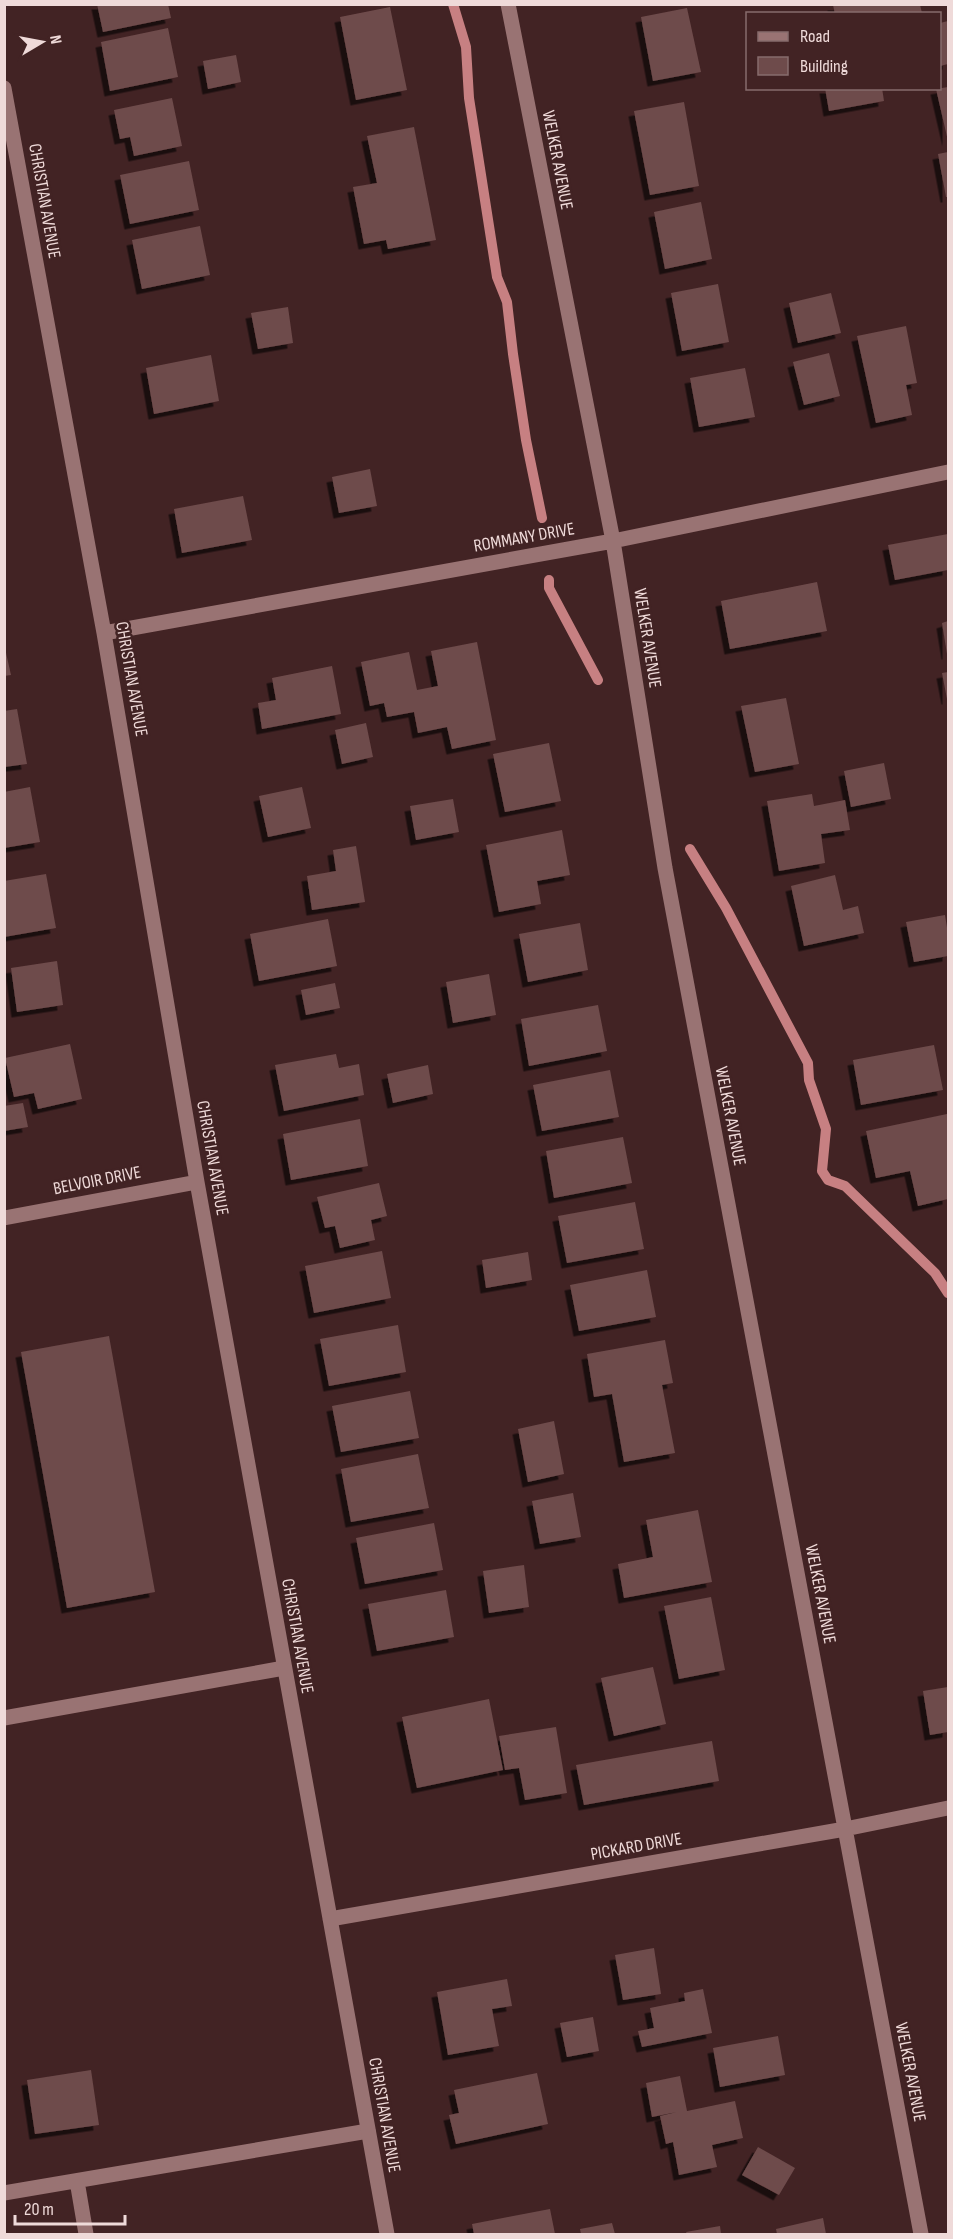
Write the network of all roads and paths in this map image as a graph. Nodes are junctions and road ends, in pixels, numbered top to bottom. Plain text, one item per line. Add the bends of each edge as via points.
1 (508, 4) edge
2 (4, 88) edge
3 (948, 472) edge
4 (613, 541) junction
5 (104, 633) junction
6 (197, 1182) junction
7 (4, 1218) edge
8 (284, 1668) junction
9 (4, 1718) edge
10 (948, 1808) edge
11 (845, 1829) junction
12 (330, 1919) junction
13 (368, 2131) junction
14 (77, 2181) junction
15 (4, 2193) edge
16 (86, 2235) edge
17 (387, 2235) edge
18 (921, 2235) edge

1 - 4 street, WELKER AVENUE
2 - 5 street, CHRISTIAN AVENUE
3 - 4 street, ROMMANY DRIVE
4 - 5 street, ROMMANY DRIVE
4 - 11 street, WELKER AVENUE via 667,880
5 - 6 street, CHRISTIAN AVENUE
6 - 7 street, BELVOIR DRIVE
6 - 8 street, CHRISTIAN AVENUE
8 - 9 street
8 - 12 street, CHRISTIAN AVENUE
10 - 11 street, PICKARD DRIVE
11 - 12 street, PICKARD DRIVE
11 - 18 street, WELKER AVENUE
12 - 13 street, CHRISTIAN AVENUE
13 - 14 street
13 - 17 street, CHRISTIAN AVENUE
14 - 15 street
14 - 16 street

